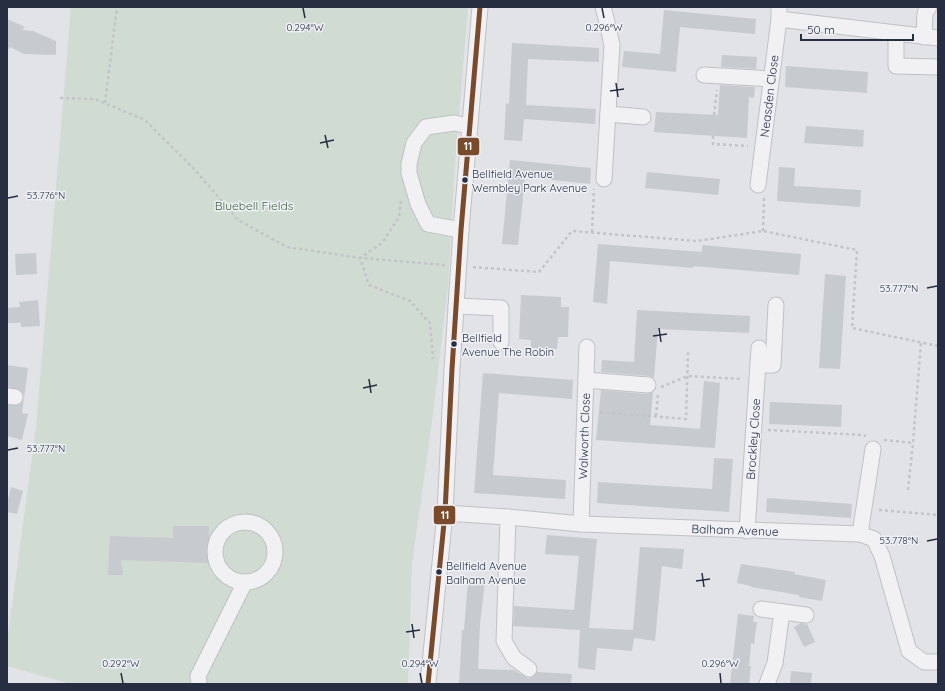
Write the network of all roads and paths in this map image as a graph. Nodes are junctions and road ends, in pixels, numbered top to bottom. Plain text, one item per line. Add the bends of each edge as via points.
1 (117, 7) edge
2 (480, 7) edge
3 (603, 7) edge
4 (929, 7) edge
5 (779, 13) edge
6 (896, 34) junction
7 (931, 37) edge
8 (938, 67) edge
9 (711, 76) joint
10 (771, 79) junction
11 (60, 98) dead end
12 (105, 103) junction
13 (608, 114) junction
14 (714, 116) dead end
15 (643, 117) dead end
16 (469, 126) junction
17 (713, 136) dead end
18 (763, 147) junction
19 (604, 179) joint
20 (758, 184) joint
21 (402, 194) dead end
22 (461, 230) junction
23 (592, 232) junction
24 (762, 232) junction
25 (360, 258) junction
26 (459, 266) junction
27 (776, 305) dead end
28 (456, 306) junction
29 (501, 342) dead end
30 (921, 343) junction
31 (938, 346) edge
32 (588, 347) dead end
33 (759, 348) dead end
34 (688, 351) dead end
35 (434, 359) dead end
36 (758, 365) junction
37 (688, 376) junction
38 (586, 380) junction
39 (747, 380) dead end
40 (648, 385) dead end
41 (585, 410) junction
42 (656, 416) junction
43 (753, 429) junction
44 (873, 443) junction
45 (913, 443) junction
46 (908, 490) dead end
47 (907, 508) dead end
48 (864, 509) junction
49 (907, 512) junction
50 (445, 513) junction
51 (938, 515) edge
52 (508, 517) junction
53 (581, 524) junction
54 (747, 531) junction
55 (860, 534) junction
56 (245, 582) junction
57 (760, 609) dead end
58 (782, 612) junction
59 (806, 615) dead end
60 (938, 662) edge
61 (529, 670) dead end
62 (200, 684) edge
63 (428, 684) edge
64 (767, 684) edge

1 - 12 path
2 - 16 street
3 - 13 street via 612,45
4 - 7 street via 925,13
5 - 6 street
5 - 10 street, Neasden Close
6 - 7 street
6 - 8 street via 896,66
9 - 10 street
9 - 14 path
10 - 18 street, Neasden Close
11 - 12 path via 95,99
12 - 25 path via 145,120 196,171 238,220 288,247
13 - 15 street
13 - 19 street
16 - 22 street
16 - 22 street via 454,123 426,127 414,143 409,164 416,198 428,224
17 - 18 path via 713,144
18 - 20 street, Neasden Close
19 - 23 path via 594,187
20 - 24 path via 765,188
21 - 25 path via 399,217 382,243
22 - 26 street
23 - 24 path via 697,241
23 - 26 path via 572,231 539,272
24 - 30 path via 857,250 852,328
25 - 26 path
25 - 35 path via 369,285 410,301 430,323
26 - 28 street
27 - 36 street via 773,366
28 - 29 street via 501,308
28 - 50 street
30 - 31 path
30 - 45 path
32 - 38 street, Walworth Close
33 - 36 street, Brockley Close
34 - 37 path
36 - 43 street, Brockley Close
37 - 39 path
37 - 42 path via 659,388
37 - 42 path via 686,419
38 - 40 street
38 - 41 street, Walworth Close
41 - 42 path
41 - 53 street, Walworth Close
43 - 44 path via 862,435
43 - 54 street, Brockley Close
44 - 45 path
44 - 48 street
45 - 46 path
47 - 49 path
48 - 49 path
48 - 55 street
49 - 51 path
50 - 52 street, Balham Avenue
50 - 63 street
52 - 53 street, Balham Avenue
52 - 61 street via 504,641 514,658
53 - 54 street, Balham Avenue
54 - 55 street, Balham Avenue
55 - 60 street, Balham Avenue via 874,539 882,556 909,651 924,662
56 - 56 street via 255,580 271,568 276,548 267,530 258,524 238,522 229,526 217,541 216,560 227,576
56 - 62 street via 198,676
57 - 58 street
58 - 59 street
58 - 64 street via 775,663

